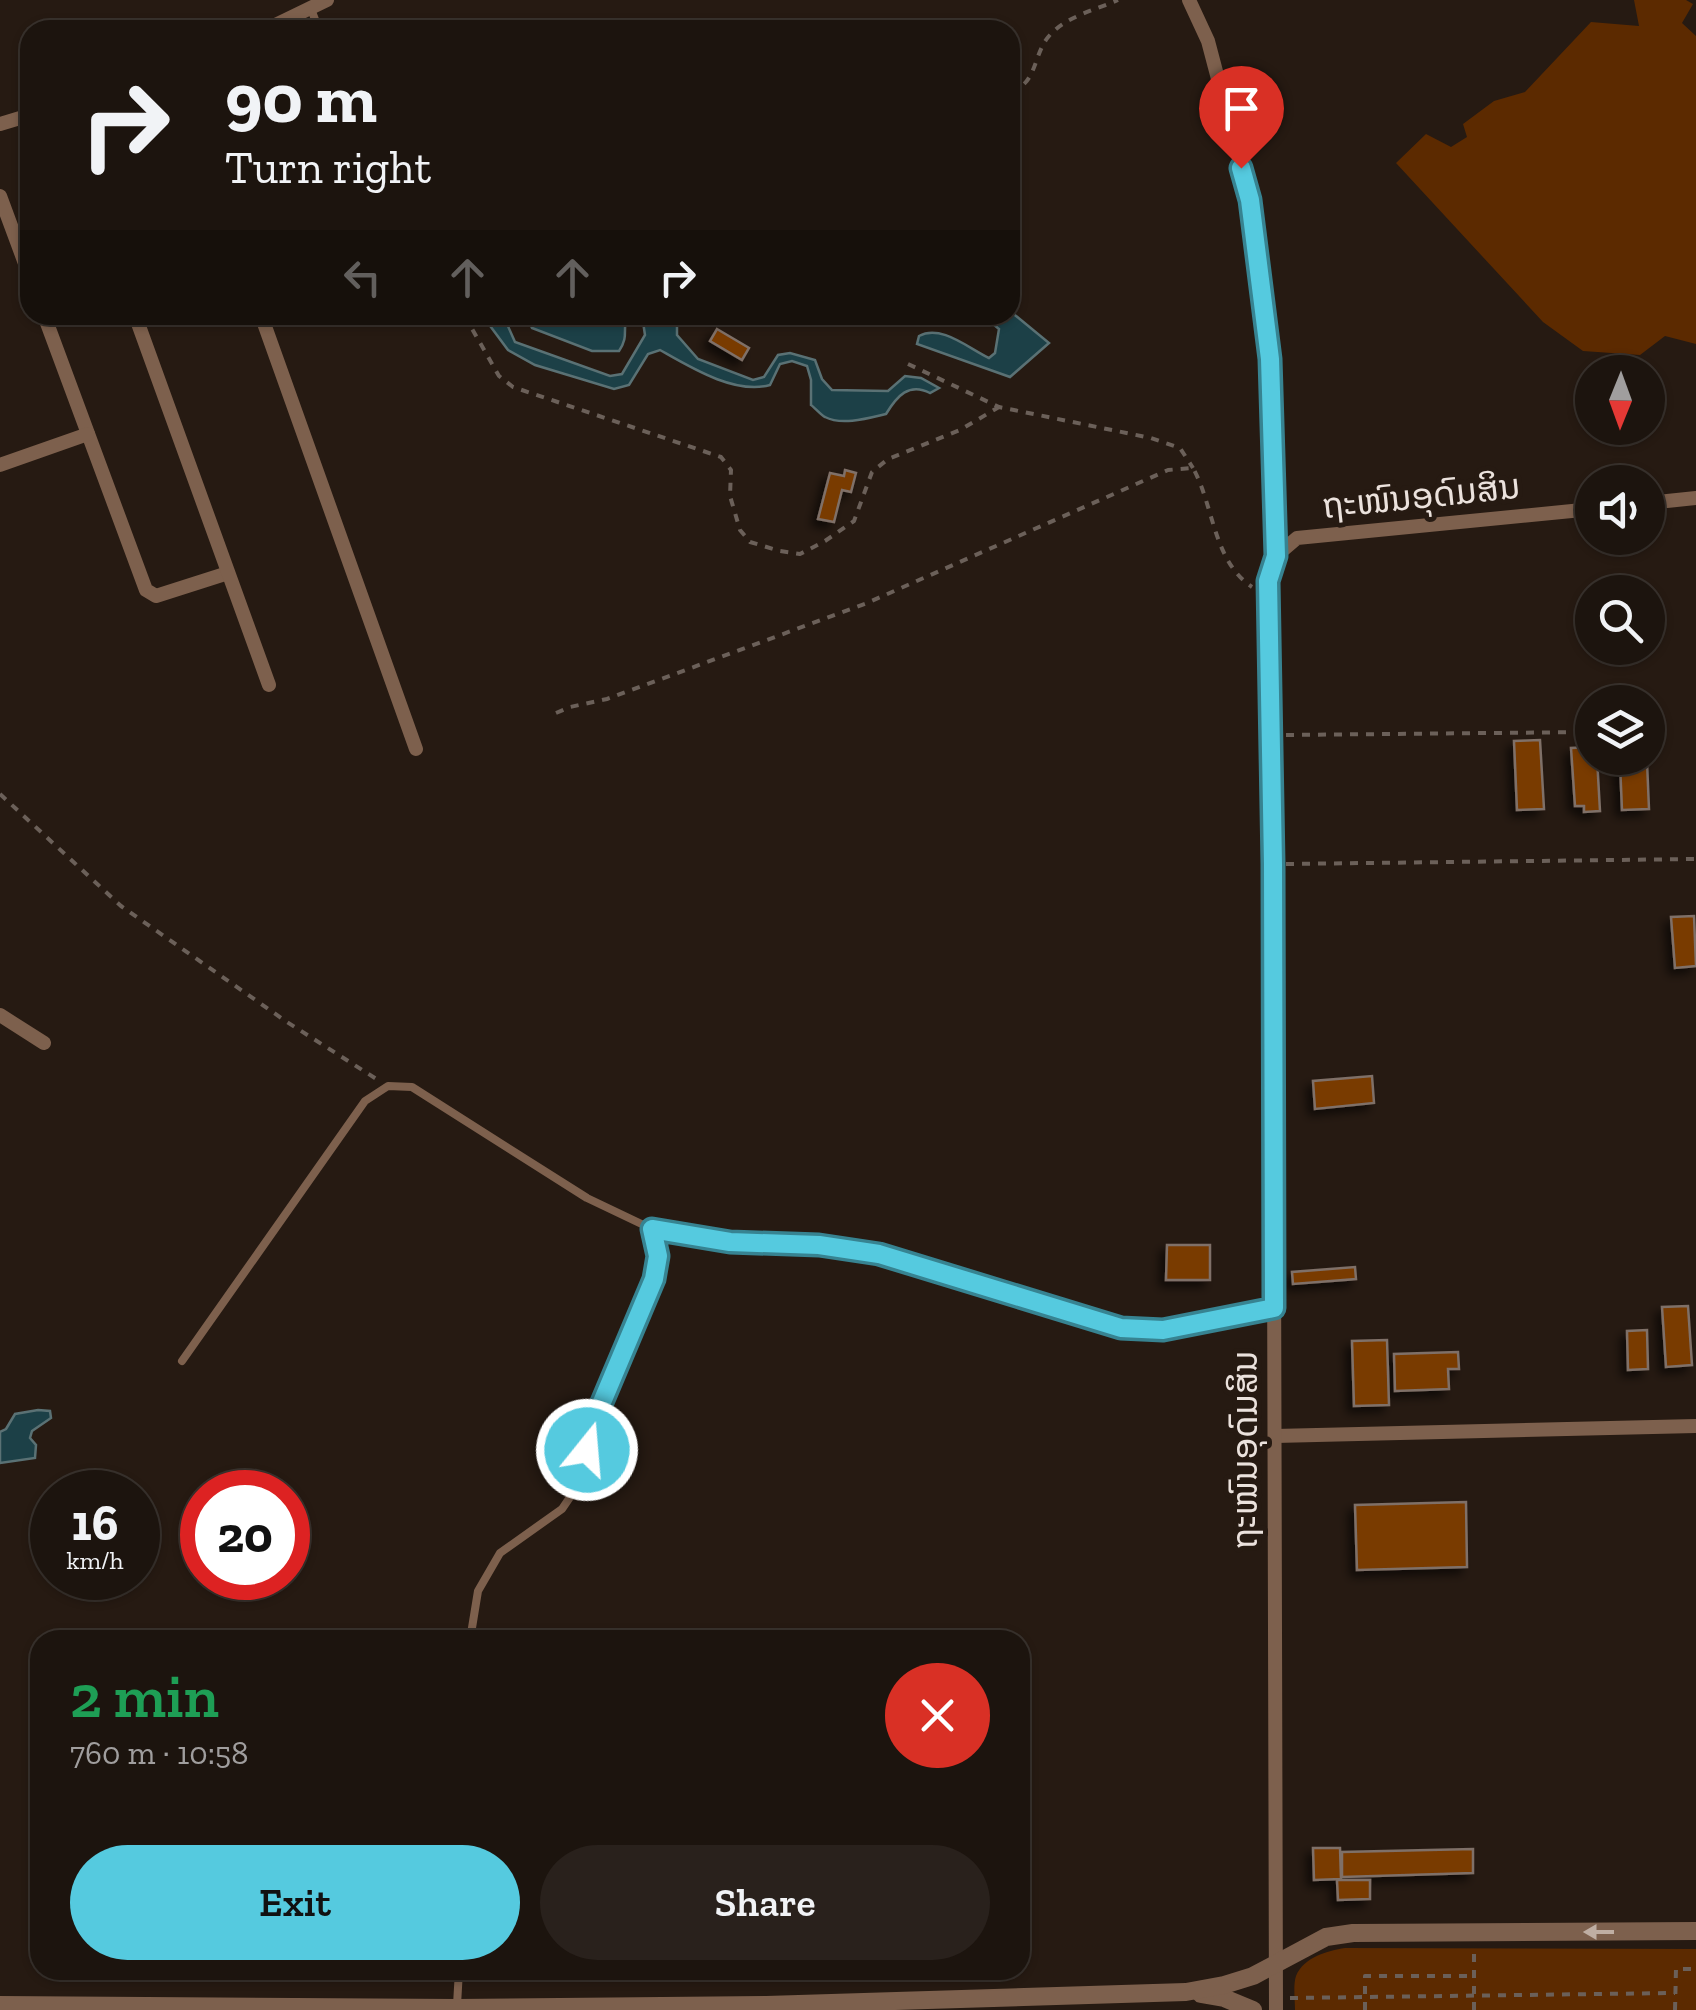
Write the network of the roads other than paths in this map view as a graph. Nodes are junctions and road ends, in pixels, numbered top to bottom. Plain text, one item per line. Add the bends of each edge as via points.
1 (328, 0) edge
2 (1189, 0) edge
3 (311, 9) junction
4 (287, 20) edge
5 (316, 20) edge
6 (0, 196) edge
7 (20, 250) edge
8 (48, 325) edge
9 (139, 325) edge
10 (264, 325) edge
11 (88, 434) junction
12 (0, 466) edge
13 (1696, 498) edge
14 (1665, 501) edge
15 (1575, 511) edge
16 (1276, 556) junction
17 (228, 573) junction
18 (268, 686) dead end
19 (416, 749) dead end
20 (0, 1015) edge
21 (44, 1043) dead end
22 (652, 1229) junction
23 (1274, 1308) junction
24 (182, 1361) dead end
25 (1696, 1426) edge
26 (1275, 1436) junction
27 (472, 1630) edge
28 (1696, 1931) edge
29 (1276, 1964) junction
30 (459, 1980) edge
31 (1186, 1992) junction
32 (1276, 2004) edge
33 (0, 2005) edge
34 (766, 2007) edge
35 (458, 2008) edge
36 (1253, 2010) edge

1 - 3 street
2 - 16 street via 1208,41 1250,200 1270,359
3 - 4 street
3 - 5 lane
6 - 7 street
8 - 11 street
9 - 17 street
10 - 19 street
11 - 12 street
11 - 17 street via 146,590 156,596
13 - 14 street
15 - 16 street, ຖະໜົນອຸດົມສິນ via 1296,538
16 - 23 street, ຖະໜົນອຸດົມສິນ via 1268,581
17 - 18 street
20 - 21 street
22 - 23 lane via 879,1254 1121,1328 1163,1330
22 - 24 lane via 587,1198 412,1087 388,1086 365,1101
22 - 27 lane via 654,1279 597,1414 577,1487 562,1508 500,1553 478,1591
23 - 26 street, ຖະໜົນອຸດົມສິນ
25 - 26 street
26 - 29 street, ຖະໜົນອຸດົມສິນ
28 -> 29 street via 1353,1933 1326,1937
29 - 31 street
29 - 32 street, ຖະໜົນອຸດົມສິນ
30 - 35 lane
31 - 34 street
31 - 36 street
33 - 35 street
34 - 35 street

